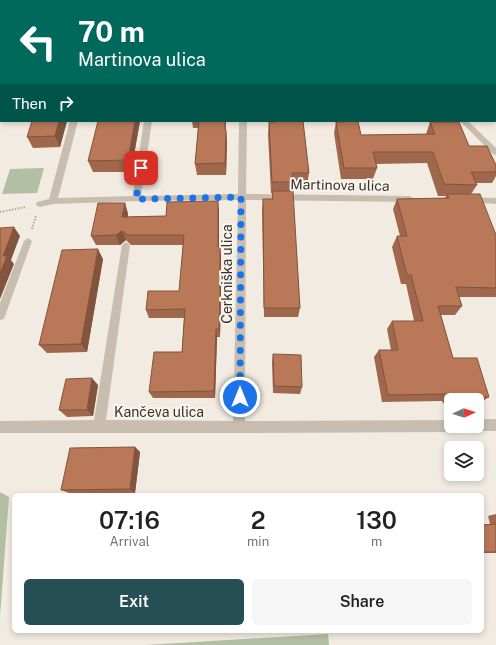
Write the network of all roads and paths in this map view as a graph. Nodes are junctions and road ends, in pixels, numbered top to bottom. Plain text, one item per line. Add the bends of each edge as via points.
1 (74, 122) edge
2 (148, 122) edge
3 (243, 122) edge
4 (465, 122) edge
5 (496, 152) edge
6 (241, 197) junction
7 (136, 199) junction
8 (416, 200) edge
9 (464, 200) edge
10 (53, 201) junction
11 (496, 201) edge
12 (40, 204) junction
13 (0, 212) edge
14 (28, 241) joint
15 (126, 244) edge
16 (0, 316) edge
17 (484, 425) edge
18 (496, 425) edge
19 (0, 426) edge
20 (99, 426) junction
21 (444, 426) edge
22 (239, 427) junction

1 - 10 street
2 - 7 street
3 - 6 street, Cerkniška ulica
4 - 5 street
6 - 7 street, Martinova ulica
6 - 8 street, Martinova ulica
6 - 22 street, Cerkniška ulica
7 - 10 street, Martinova ulica
9 - 11 street
10 - 12 street, Martinova ulica
12 - 13 path
12 - 14 path
14 - 16 street
15 - 20 street, Kančeva ulica
17 - 18 street
19 - 20 street
20 - 22 street, Kančeva ulica
21 - 22 street, Kančeva ulica

